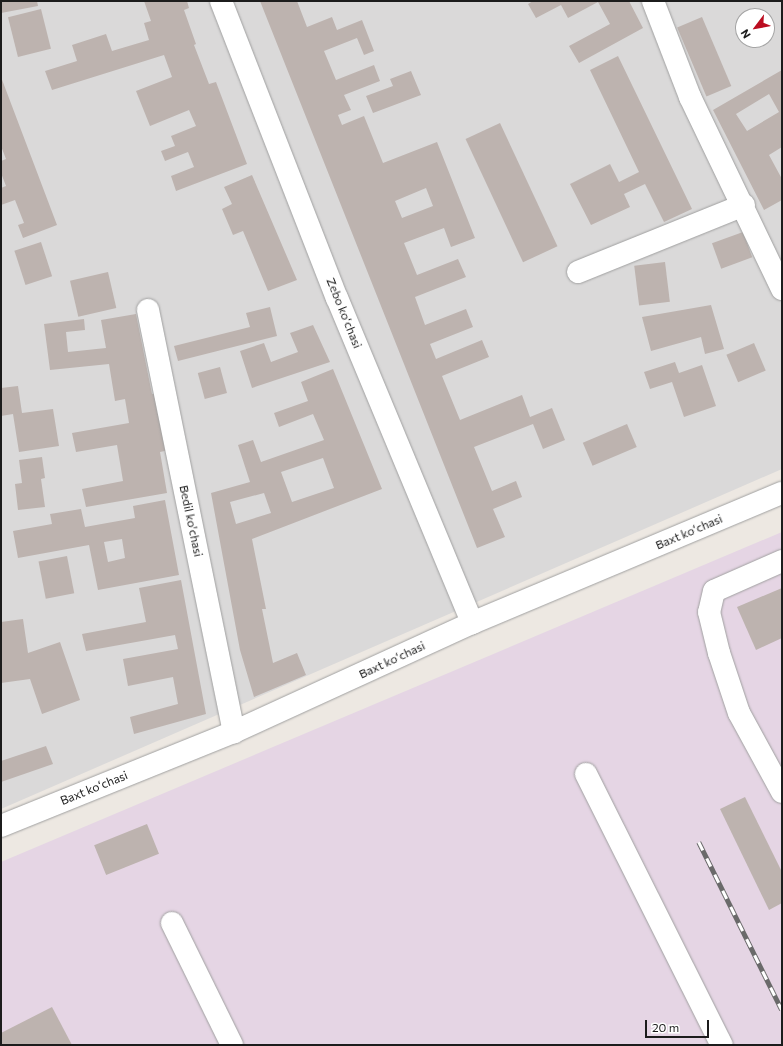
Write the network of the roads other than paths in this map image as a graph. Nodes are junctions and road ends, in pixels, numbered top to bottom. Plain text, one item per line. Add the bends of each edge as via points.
1 (221, 1) edge
2 (653, 1) edge
3 (744, 205) junction
4 (578, 272) dead end
5 (782, 289) edge
6 (148, 310) dead end
7 (782, 493) edge
8 (782, 561) edge
9 (472, 623) junction
10 (234, 732) junction
11 (586, 774) dead end
12 (782, 792) edge
13 (1, 826) edge
14 (172, 923) dead end
15 (232, 1045) edge
16 (722, 1045) edge

1 - 9 street, Zebo koʻchasi via 338,298
2 - 3 street via 690,97
3 - 4 street
3 - 5 street
6 - 10 street, Bedil ko'chasi
7 - 9 street, Baxt koʻchasi
8 - 12 street via 714,591 709,612 719,653 739,713
9 - 10 street, Baxt koʻchasi
10 - 13 street, Baxt koʻchasi
11 - 16 street
14 - 15 street

